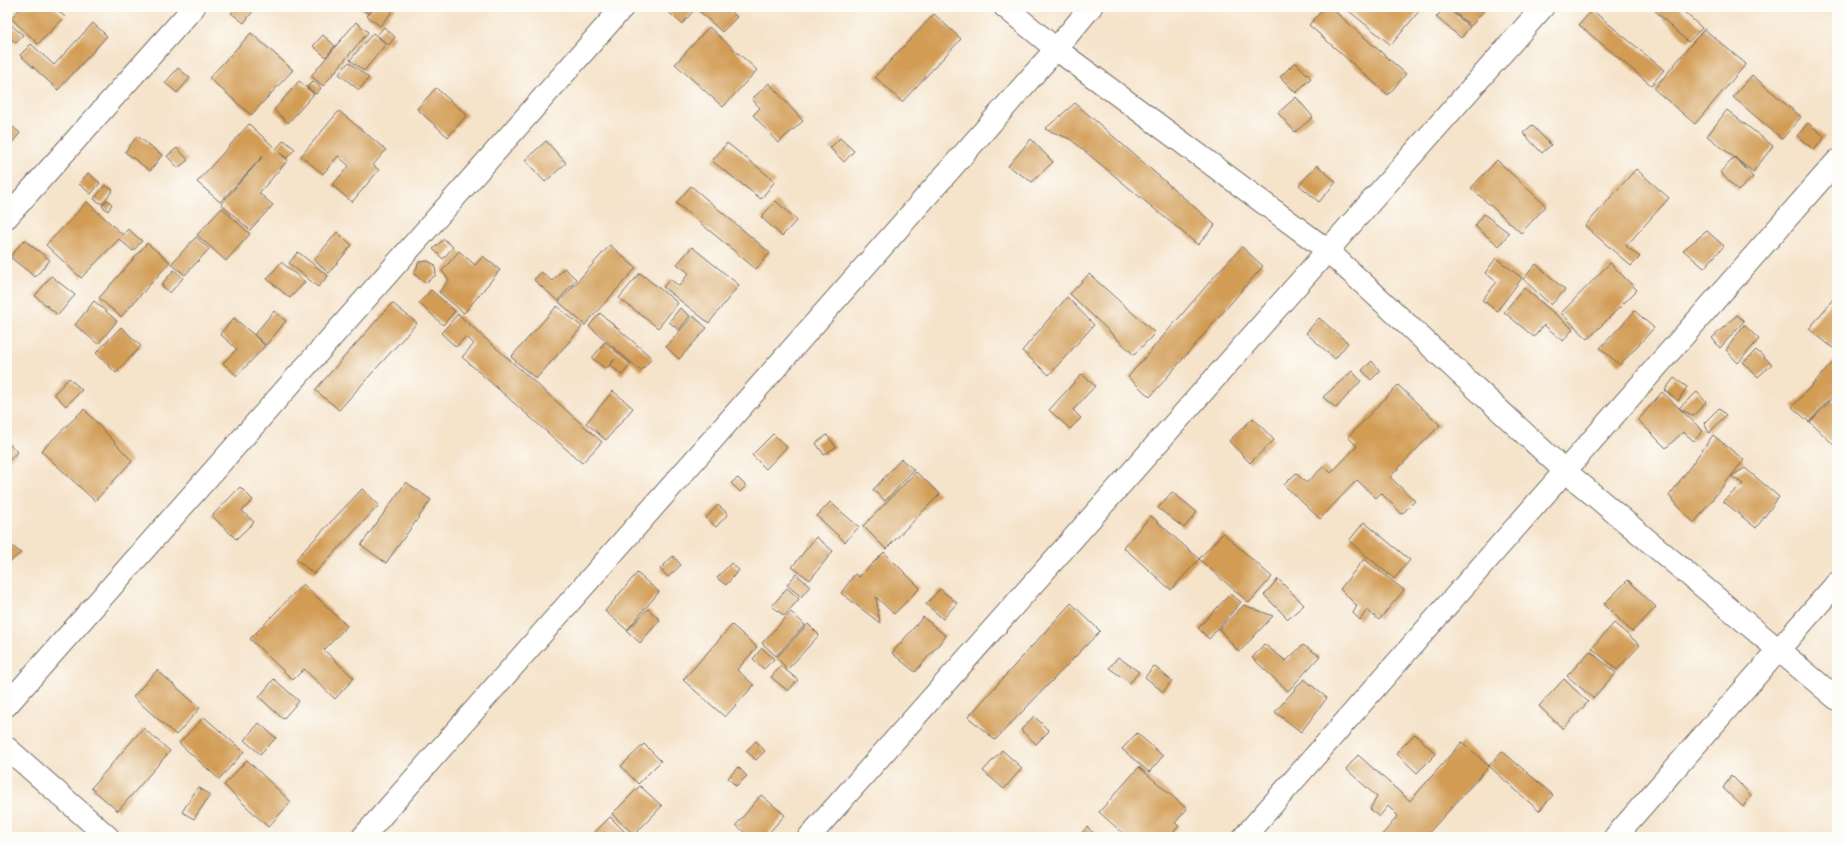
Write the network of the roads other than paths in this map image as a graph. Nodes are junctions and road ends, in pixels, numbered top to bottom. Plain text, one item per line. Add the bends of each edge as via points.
1 (194, 7) edge
2 (623, 7) edge
3 (1005, 7) edge
4 (1091, 7) edge
5 (1543, 7) edge
6 (1056, 49) junction
7 (1837, 161) edge
8 (7, 217) edge
9 (1327, 250) junction
10 (1565, 471) junction
11 (1837, 583) edge
12 (1779, 650) junction
13 (1837, 699) edge
14 (7, 705) edge
15 (7, 748) edge
16 (108, 837) edge
17 (363, 837) edge
18 (809, 837) edge
19 (1244, 837) edge
20 (1615, 837) edge

1 - 8 street
2 - 14 street
3 - 6 street
4 - 6 street
5 - 9 street
6 - 9 street
6 - 17 street
7 - 10 street
9 - 10 street
9 - 18 street
10 - 12 street
10 - 19 street
11 - 12 street
12 - 13 street
12 - 20 street
15 - 16 street

